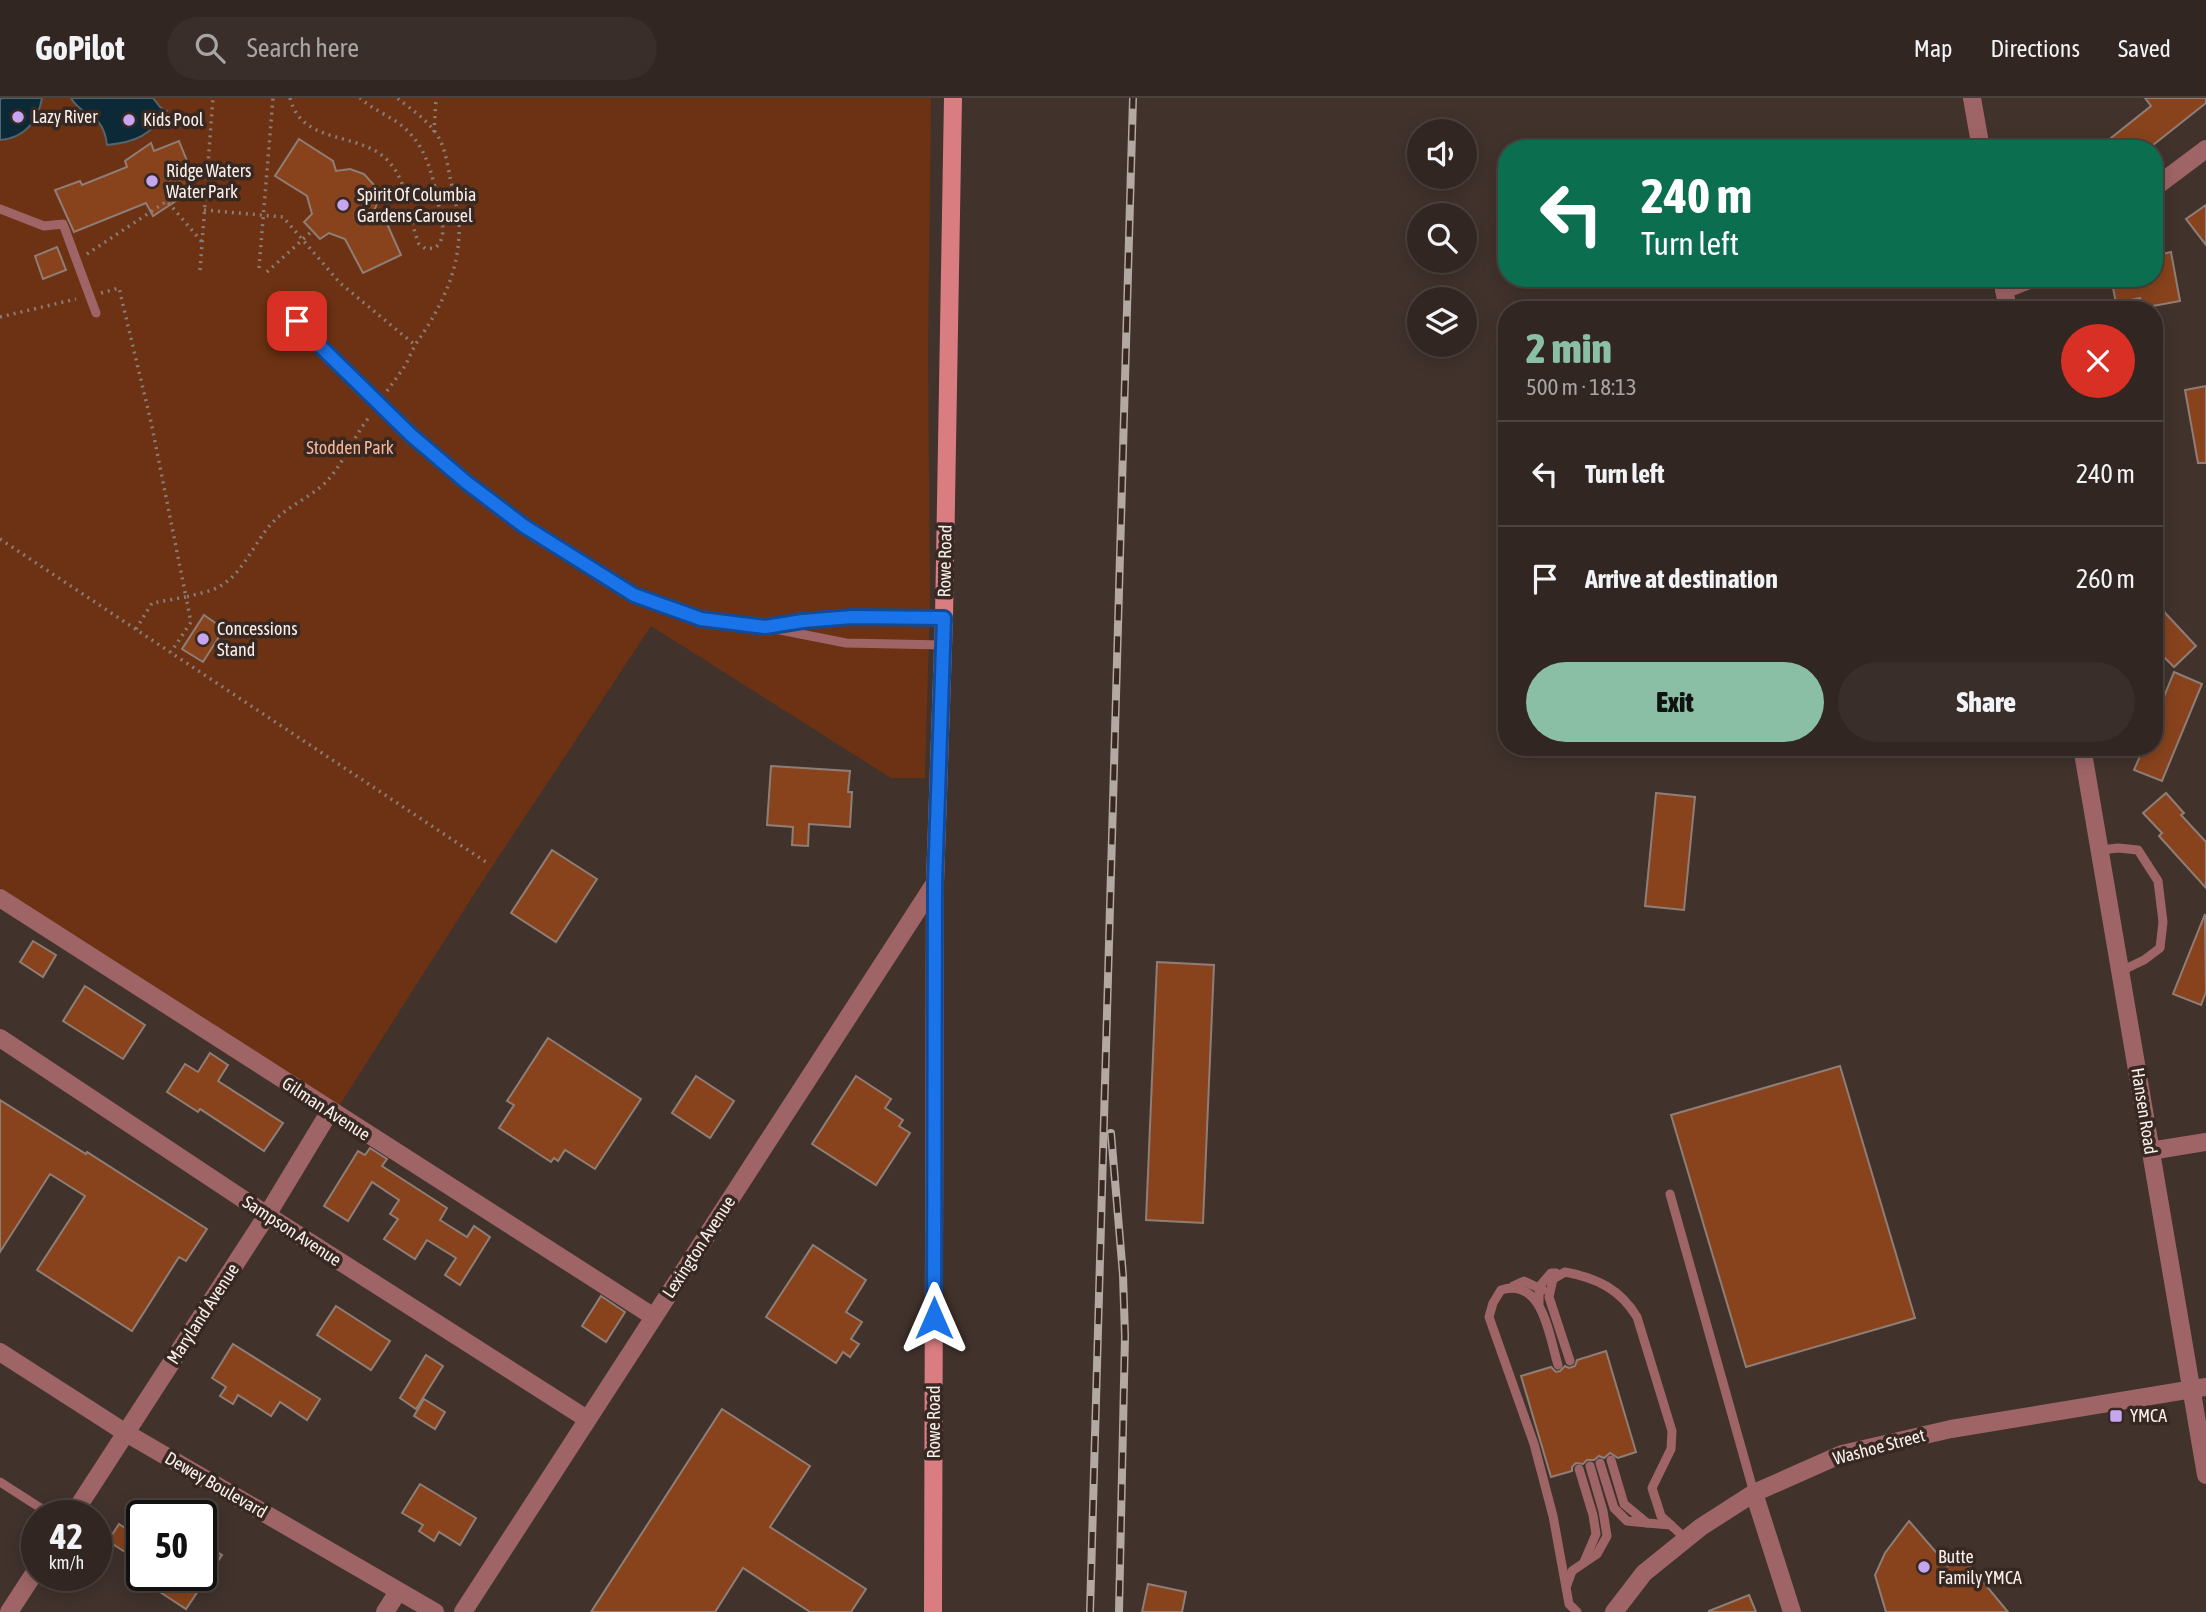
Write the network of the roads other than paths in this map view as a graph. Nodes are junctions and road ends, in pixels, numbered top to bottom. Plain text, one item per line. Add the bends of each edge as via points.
1 (953, 98) edge
2 (1972, 98) edge
3 (1979, 140) edge
4 (2206, 149) edge
5 (2163, 181) edge
6 (0, 209) edge
7 (96, 313) dead end
8 (297, 321) dead end
9 (944, 618) junction
10 (765, 627) junction
11 (943, 645) junction
12 (2084, 756) edge
13 (2101, 850) junction
14 (935, 883) junction
15 (0, 898) edge
16 (2120, 971) junction
17 (0, 1038) edge
18 (330, 1111) junction
19 (2206, 1142) edge
20 (2150, 1151) junction
21 (1670, 1194) dead end
22 (267, 1215) junction
23 (1565, 1272) junction
24 (1513, 1286) junction
25 (1539, 1287) junction
26 (1549, 1297) junction
27 (1539, 1304) junction
28 (654, 1317) junction
29 (0, 1352) edge
30 (1570, 1361) dead end
31 (1558, 1365) dead end
32 (2199, 1388) edge
33 (587, 1419) junction
34 (126, 1433) junction
35 (1611, 1460) dead end
36 (1600, 1463) dead end
37 (1590, 1466) dead end
38 (1579, 1469) dead end
39 (2206, 1475) edge
40 (0, 1482) edge
41 (1754, 1493) junction
42 (28, 1500) edge
43 (82, 1500) edge
44 (1647, 1523) junction
45 (1671, 1525) junction
46 (1686, 1539) junction
47 (1584, 1562) junction
48 (1566, 1587) junction
49 (23, 1591) edge
50 (398, 1592) junction
51 (9, 1612) edge
52 (385, 1612) edge
53 (435, 1612) edge
54 (463, 1612) edge
55 (933, 1612) edge
56 (1577, 1612) edge
57 (1614, 1612) edge
58 (1791, 1612) edge

1 - 9 main road, Rowe Road
2 - 3 street
4 - 5 street
6 - 7 lane via 44,226 63,224
8 - 10 lane via 411,435 534,533 634,595 701,619
9 - 10 lane via 852,617
9 - 11 main road, Rowe Road
10 - 11 lane via 846,643
11 - 14 main road, Rowe Road
12 - 13 street, Hansen Road
13 - 16 street, Hansen Road
13 - 16 lane via 2138,850 2158,881 2164,922 2160,948
14 - 28 street, Lexington Avenue
14 - 55 main road, Rowe Road
15 - 18 street, Gilman Avenue
16 - 20 street, Hansen Road
17 - 22 street, Sampson Avenue
18 - 22 street, Maryland Avenue
18 - 28 street, Gilman Avenue
19 - 20 street
20 - 32 street, Hansen Road
21 - 41 lane
22 - 33 street, Sampson Avenue
22 - 34 street, Maryland Avenue
23 - 25 lane via 1551,1273
23 - 26 lane via 1553,1279
23 - 45 lane via 1607,1284 1637,1317 1672,1432 1671,1448 1652,1488 1661,1516
24 - 25 lane via 1524,1281
24 - 27 lane via 1530,1293
24 - 48 lane via 1501,1290 1489,1317 1534,1444
25 - 26 lane
25 - 27 lane
26 - 30 lane
27 - 31 lane
28 - 33 street, Lexington Avenue
29 - 34 street, Dewey Boulevard
32 - 39 street, Hansen Road
32 - 41 street, Washoe Street via 1951,1429 1842,1454
33 - 54 street, Lexington Avenue
34 - 43 street, Maryland Avenue
34 - 50 street, Dewey Boulevard
35 - 44 lane via 1624,1504
36 - 44 lane via 1614,1508 1627,1521
37 - 47 lane via 1607,1536 1597,1554
38 - 47 lane via 1596,1534
40 - 42 lane
41 - 46 street, Washoe Street
41 - 58 street
44 - 45 lane
45 - 46 lane
46 - 57 street, Washoe Street via 1644,1573
47 - 48 lane via 1572,1571
48 - 56 lane via 1569,1604
49 - 51 street
50 - 52 street
50 - 53 street, Dewey Boulevard

